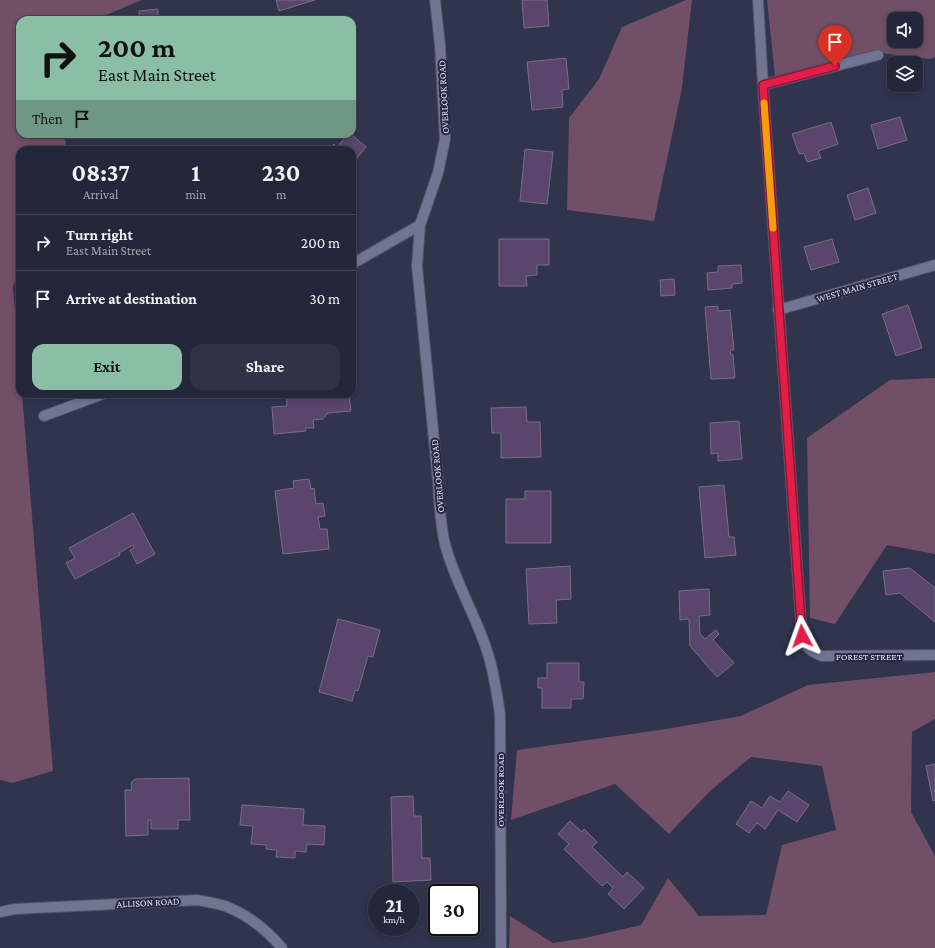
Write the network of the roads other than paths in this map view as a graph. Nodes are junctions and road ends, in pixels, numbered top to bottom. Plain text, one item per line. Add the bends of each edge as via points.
1 (436, 0) edge
2 (758, 0) edge
3 (878, 55) dead end
4 (763, 85) junction
5 (420, 225) junction
6 (356, 262) edge
7 (935, 265) edge
8 (778, 310) junction
9 (92, 398) edge
10 (44, 416) dead end
11 (935, 655) edge
12 (0, 912) edge
13 (282, 948) edge
14 (501, 948) edge

1 - 5 street, OVERLOOK ROAD via 445,139 438,173
2 - 4 street, FOREST STREET
3 - 4 street
4 - 8 street, FOREST STREET
5 - 6 street
5 - 14 street, OVERLOOK ROAD via 417,266 445,544 453,570 488,653 496,683 500,714
7 - 8 street, WEST MAIN STREET
8 - 11 street, FOREST STREET via 802,636 805,645 812,652 822,656
9 - 10 street
12 - 13 street, ALLISON ROAD via 15,908 198,900 224,906 245,916 265,930

